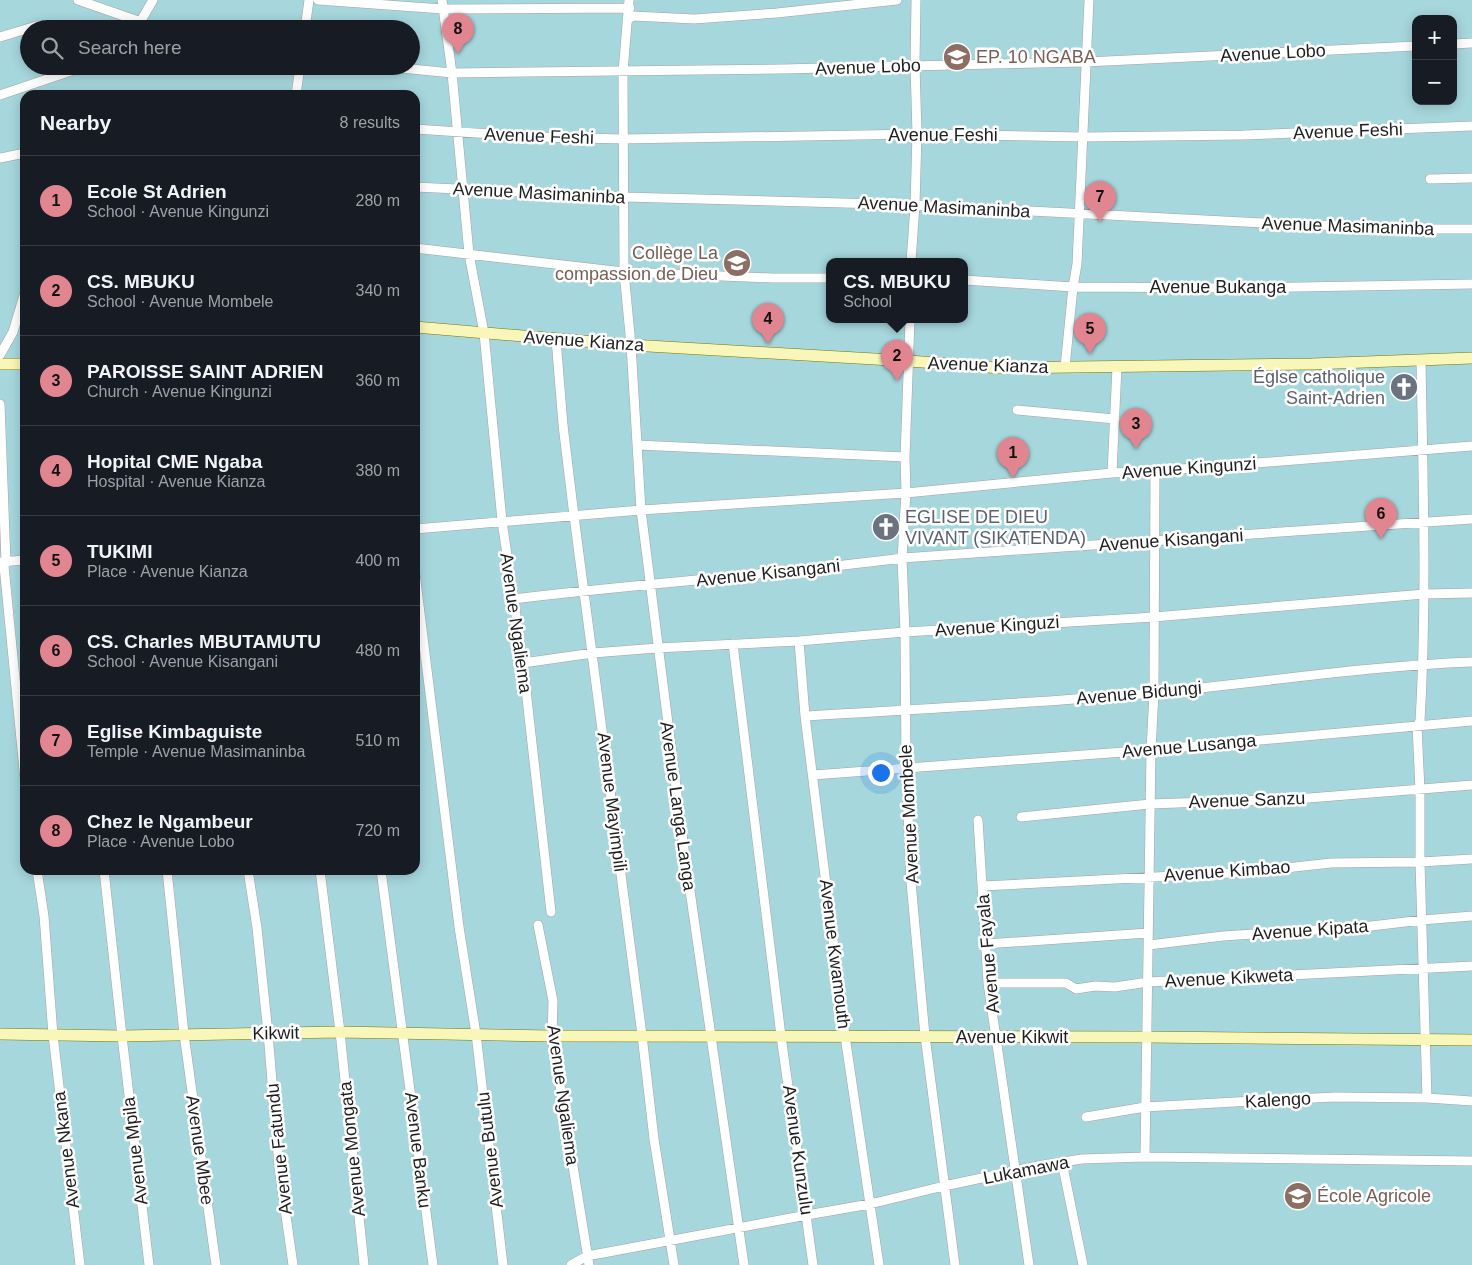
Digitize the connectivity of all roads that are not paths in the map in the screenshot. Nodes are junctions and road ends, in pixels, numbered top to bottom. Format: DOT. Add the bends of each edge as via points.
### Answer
graph roads {
  1 [pos="78,0"];
  2 [pos="153,0"];
  3 [pos="309,0"];
  4 [pos="318,0"];
  5 [pos="897,0"];
  6 [pos="916,0"];
  7 [pos="1090,0"];
  8 [pos="442,4"];
  9 [pos="630,4"];
  10 [pos="629,19"];
  11 [pos="126,20"];
  12 [pos="141,20"];
  13 [pos="306,20"];
  14 [pos="20,31"];
  15 [pos="0,37"];
  16 [pos="1472,43"];
  17 [pos="1457,44"];
  18 [pos="1412,46"];
  19 [pos="1086,62"];
  20 [pos="915,65"];
  21 [pos="420,70"];
  22 [pos="623,72"];
  23 [pos="452,73"];
  24 [pos="59,75"];
  25 [pos="299,75"];
  26 [pos="297,90"];
  27 [pos="0,95"];
  28 [pos="1472,126"];
  29 [pos="420,129"];
  30 [pos="458,132"];
  31 [pos="917,134"];
  32 [pos="1083,137"];
  33 [pos="623,139"];
  34 [pos="20,154"];
  35 [pos="0,158"];
  36 [pos="1472,178"];
  37 [pos="1430,179"];
  38 [pos="420,187"];
  39 [pos="464,190"];
  40 [pos="624,197"];
  41 [pos="916,205"];
  42 [pos="1080,214"];
  43 [pos="1472,229"];
  44 [pos="420,249"];
  45 [pos="469,254"];
  46 [pos="911,258"];
  47 [pos="624,272"];
  48 [pos="826,278"];
  49 [pos="968,280"];
  50 [pos="1472,284"];
  51 [pos="1073,287"];
  52 [pos="20,308"];
  53 [pos="910,323"];
  54 [pos="420,327"];
  55 [pos="484,333"];
  56 [pos="556,339"];
  57 [pos="631,345"];
  58 [pos="0,355"];
  59 [pos="1472,358"];
  60 [pos="1420,360"];
  61 [pos="909,361"];
  62 [pos="0,364"];
  63 [pos="20,364"];
  64 [pos="1065,367"];
  65 [pos="1117,367"];
  66 [pos="0,404"];
  67 [pos="1017,410"];
  68 [pos="1115,419"];
  69 [pos="637,445"];
  70 [pos="1472,446"];
  71 [pos="1423,450"];
  72 [pos="905,457"];
  73 [pos="1155,471"];
  74 [pos="1112,473"];
  75 [pos="906,494"];
  76 [pos="641,510"];
  77 [pos="574,516"];
  78 [pos="1472,519"];
  79 [pos="502,522"];
  80 [pos="1424,523"];
  81 [pos="420,529"];
  82 [pos="1155,541"];
  83 [pos="902,558"];
  84 [pos="20,560"];
  85 [pos="3,562"];
  86 [pos="650,584"];
  87 [pos="584,590"];
  88 [pos="1472,593"];
  89 [pos="1424,594"];
  90 [pos="513,600"];
  91 [pos="420,613"];
  92 [pos="1154,617"];
  93 [pos="905,632"];
  94 [pos="799,641"];
  95 [pos="732,644"];
  96 [pos="657,648"];
  97 [pos="593,653"];
  98 [pos="1472,662"];
  99 [pos="522,663"];
  100 [pos="1423,664"];
  101 [pos="1154,693"];
  102 [pos="904,710"];
  103 [pos="805,716"];
  104 [pos="1472,721"];
  105 [pos="1417,726"];
  106 [pos="20,729"];
  107 [pos="1151,750"];
  108 [pos="906,768"];
  109 [pos="813,775"];
  110 [pos="1472,785"];
  111 [pos="1420,790"];
  112 [pos="1150,804"];
  113 [pos="1021,817"];
  114 [pos="978,820"];
  115 [pos="1472,859"];
  116 [pos="1420,862"];
  117 [pos="38,875"];
  118 [pos="105,875"];
  119 [pos="168,875"];
  120 [pos="249,875"];
  121 [pos="321,875"];
  122 [pos="381,875"];
  123 [pos="1149,876"];
  124 [pos="983,886"];
  125 [pos="551,912"];
  126 [pos="1472,916"];
  127 [pos="1422,920"];
  128 [pos="538,925"];
  129 [pos="1148,933"];
  130 [pos="985,944"];
  131 [pos="1149,945"];
  132 [pos="1472,966"];
  133 [pos="1422,968"];
  134 [pos="1148,982"];
  135 [pos="988,984"];
  136 [pos="340,1032"];
  137 [pos="0,1034"];
  138 [pos="184,1034"];
  139 [pos="268,1034"];
  140 [pos="403,1034"];
  141 [pos="476,1034"];
  142 [pos="52,1035"];
  143 [pos="642,1035"];
  144 [pos="122,1036"];
  145 [pos="552,1036"];
  146 [pos="712,1036"];
  147 [pos="781,1036"];
  148 [pos="845,1036"];
  149 [pos="925,1036"];
  150 [pos="996,1036"];
  151 [pos="1146,1037"];
  152 [pos="1426,1039"];
  153 [pos="1472,1040"];
  154 [pos="1427,1098"];
  155 [pos="1472,1100"];
  156 [pos="1145,1107"];
  157 [pos="1086,1117"];
  158 [pos="1145,1157"];
  159 [pos="1472,1161"];
  160 [pos="1062,1162"];
  161 [pos="1015,1172"];
  162 [pos="944,1186"];
  163 [pos="870,1204"];
  164 [pos="807,1215"];
  165 [pos="739,1228"];
  166 [pos="670,1241"];
  167 [pos="588,1261"];
  168 [pos="80,1265"];
  169 [pos="149,1265"];
  170 [pos="216,1265"];
  171 [pos="293,1265"];
  172 [pos="364,1265"];
  173 [pos="432,1265"];
  174 [pos="503,1265"];
  175 [pos="571,1265"];
  176 [pos="674,1265"];
  177 [pos="744,1265"];
  178 [pos="813,1265"];
  179 [pos="880,1265"];
  180 [pos="955,1265"];
  181 [pos="1030,1265"];
  182 [pos="1083,1265"];
  1 -- 11 [label="street"];
  2 -- 12 [label="street"];
  3 -- 13 [label="street"];
  4 -- 8 [label="street"];
  5 -- 10 [label="street" via="740,15 694,18 633,16"];
  6 -- 20 [label="street"];
  7 -- 19 [label="street"];
  8 -- 9 [label="street"];
  8 -- 23 [label="street, Avenue Ngaliema"];
  9 -- 10 [label="street, Avenue Langa Langa"];
  10 -- 22 [label="street, Avenue Langa Langa"];
  14 -- 15 [label="street"];
  16 -- 17 [label="street"];
  18 -- 19 [label="street, Avenue Lobo"];
  19 -- 20 [label="street, Avenue Lobo"];
  19 -- 32 [label="street"];
  20 -- 22 [label="street, Avenue Lobo"];
  20 -- 31 [label="street"];
  21 -- 23 [label="street, Avenue Lobo"];
  22 -- 23 [label="street, Avenue Lobo"];
  22 -- 33 [label="street, Avenue Langa Langa"];
  23 -- 30 [label="street, Avenue Ngaliema"];
  24 -- 27 [label="street"];
  25 -- 26 [label="street"];
  28 -- 32 [label="street, Avenue Feshi" via="1254,135"];
  29 -- 30 [label="street, Avenue Feshi"];
  30 -- 33 [label="street, Avenue Feshi"];
  30 -- 39 [label="street, Avenue Ngaliema"];
  31 -- 32 [label="street, Avenue Feshi"];
  31 -- 33 [label="street, Avenue Feshi"];
  31 -- 41 [label="street"];
  32 -- 42 [label="street"];
  33 -- 40 [label="street, Avenue Langa Langa"];
  34 -- 35 [label="street"];
  36 -- 37 [label="street"];
  38 -- 39 [label="street, Avenue Masimaninba"];
  39 -- 40 [label="street, Avenue Masimaninba"];
  39 -- 45 [label="street, Avenue Ngaliema"];
  40 -- 41 [label="street, Avenue Masimaninba"];
  40 -- 47 [label="street, Avenue Langa Langa"];
  41 -- 42 [label="street, Avenue Masimaninba"];
  41 -- 46 [label="street"];
  42 -- 43 [label="street, Avenue Masimaninba"];
  42 -- 51 [label="street"];
  44 -- 45 [label="street"];
  45 -- 47 [label="street"];
  45 -- 55 [label="street, Avenue Ngaliema"];
  47 -- 48 [label="street"];
  47 -- 57 [label="street, Avenue Langa Langa"];
  49 -- 51 [label="street, Avenue Bukanga"];
  50 -- 51 [label="street, Avenue Bukanga"];
  51 -- 64 [label="street"];
  52 -- 58 [label="street" via="13,332"];
  53 -- 61 [label="street, Avenue Mombele"];
  54 -- 55 [label="main road, Avenue Kianza"];
  55 -- 56 [label="main road, Avenue Kianza"];
  55 -- 79 [label="street, Avenue Ngaliema"];
  56 -- 57 [label="main road, Avenue Kianza"];
  56 -- 77 [label="street, Avenue Mayimpili"];
  57 -- 61 [label="main road, Avenue Kianza"];
  57 -- 69 [label="street, Avenue Langa Langa"];
  59 -- 60 [label="main road, Avenue Kianza"];
  60 -- 65 [label="main road, Avenue Kianza"];
  60 -- 71 [label="street"];
  61 -- 64 [label="main road, Avenue Kianza" via="1002,368"];
  61 -- 72 [label="street, Avenue Mombele"];
  62 -- 63 [label="main road"];
  64 -- 65 [label="main road, Avenue Kianza"];
  65 -- 68 [label="street"];
  66 -- 85 [label="street"];
  67 -- 68 [label="street"];
  68 -- 74 [label="street"];
  69 -- 72 [label="street"];
  69 -- 76 [label="street, Avenue Langa Langa"];
  70 -- 71 [label="street, Avenue Kingunzi"];
  71 -- 73 [label="street, Avenue Kingunzi"];
  71 -- 80 [label="street"];
  72 -- 75 [label="street, Avenue Mombele"];
  73 -- 74 [label="street, Avenue Kingunzi"];
  73 -- 82 [label="street"];
  74 -- 75 [label="street, Avenue Kingunzi"];
  75 -- 76 [label="street, Avenue Kingunzi"];
  75 -- 83 [label="street, Avenue Mombele"];
  76 -- 77 [label="street, Avenue Kingunzi"];
  76 -- 86 [label="street, Avenue Langa Langa"];
  77 -- 79 [label="street, Avenue Kingunzi"];
  77 -- 87 [label="street, Avenue Mayimpili"];
  78 -- 80 [label="street, Avenue Kisangani"];
  79 -- 81 [label="street, Avenue Kingunzi"];
  79 -- 90 [label="street, Avenue Ngaliema"];
  80 -- 82 [label="street, Avenue Kisangani"];
  80 -- 89 [label="street"];
  82 -- 83 [label="street, Avenue Kisangani"];
  82 -- 92 [label="street"];
  83 -- 86 [label="street, Avenue Kisangani"];
  83 -- 93 [label="street, Avenue Mombele"];
  84 -- 85 [label="street"];
  85 -- 106 [label="street"];
  86 -- 87 [label="street, Avenue Kisangani"];
  86 -- 96 [label="street, Avenue Langa Langa"];
  87 -- 90 [label="street, Avenue Kisangani"];
  87 -- 97 [label="street, Avenue Mayimpili"];
  88 -- 89 [label="street, Avenue Kinguzi"];
  89 -- 92 [label="street, Avenue Kinguzi"];
  89 -- 100 [label="street"];
  90 -- 99 [label="street, Avenue Ngaliema"];
  91 -- 141 [label="street, Avenue Butulu" via="459,927"];
  92 -- 93 [label="street, Avenue Kinguzi"];
  92 -- 101 [label="street"];
  93 -- 94 [label="street, Avenue Kinguzi"];
  93 -- 102 [label="street, Avenue Mombele"];
  94 -- 95 [label="street, Avenue Kinguzi"];
  94 -- 103 [label="street, Avenue Kwamouth"];
  95 -- 96 [label="street, Avenue Kinguzi"];
  95 -- 147 [label="street"];
  96 -- 97 [label="street, Avenue Kinguzi"];
  96 -- 146 [label="street, Avenue Langa Langa"];
  97 -- 99 [label="street, Avenue Kinguzi"];
  97 -- 143 [label="street, Avenue Mayimpili"];
  98 -- 100 [label="street, Avenue Bidungi"];
  99 -- 125 [label="street, Avenue Ngaliema"];
  100 -- 101 [label="street, Avenue Bidungi"];
  100 -- 105 [label="street" via="1420,722"];
  101 -- 102 [label="street, Avenue Bidungi"];
  101 -- 107 [label="street"];
  102 -- 103 [label="street, Avenue Bidungi"];
  102 -- 108 [label="street, Avenue Mombele"];
  103 -- 109 [label="street, Avenue Kwamouth"];
  104 -- 105 [label="street, Avenue Lusanga"];
  105 -- 107 [label="street, Avenue Lusanga"];
  105 -- 111 [label="street"];
  107 -- 108 [label="street, Avenue Lusanga"];
  107 -- 112 [label="street"];
  108 -- 109 [label="street, Avenue Lusanga"];
  108 -- 149 [label="street, Avenue Mombele" via="911,882"];
  109 -- 148 [label="street, Avenue Kwamouth"];
  110 -- 111 [label="street, Avenue Sanzu"];
  111 -- 112 [label="street, Avenue Sanzu" via="1296,799"];
  111 -- 116 [label="street"];
  112 -- 113 [label="street, Avenue Sanzu"];
  112 -- 123 [label="street"];
  114 -- 124 [label="street, Avenue Fayala"];
  115 -- 116 [label="street, Avenue Kimbao"];
  116 -- 123 [label="street, Avenue Kimbao" via="1331,862 1250,872"];
  116 -- 127 [label="street"];
  117 -- 142 [label="street, Avenue Nkana" via="44,916"];
  118 -- 144 [label="street, Avenue Mpila"];
  119 -- 138 [label="street, Avenue Mbee"];
  120 -- 139 [label="street, Avenue Fatundu"];
  121 -- 136 [label="street, Avenue Mongata"];
  122 -- 140 [label="street, Avenue Banku"];
  123 -- 124 [label="street, Avenue Kimbao"];
  123 -- 129 [label="street"];
  124 -- 130 [label="street, Avenue Fayala"];
  126 -- 127 [label="street, Avenue Kipata"];
  127 -- 131 [label="street, Avenue Kipata"];
  127 -- 133 [label="street"];
  128 -- 145 [label="street, Avenue Ngaliema" via="553,1001"];
  129 -- 130 [label="street"];
  129 -- 131 [label="street"];
  130 -- 135 [label="street, Avenue Fayala"];
  131 -- 134 [label="street"];
  132 -- 133 [label="street, Avenue Kikweta"];
  133 -- 134 [label="street, Avenue Kikweta"];
  133 -- 152 [label="street"];
  134 -- 135 [label="street, Avenue Kikweta" via="1076,989 1066,983"];
  134 -- 151 [label="street"];
  135 -- 150 [label="street, Avenue Fayala"];
  136 -- 139 [label="main road, Kikwit"];
  136 -- 140 [label="main road, Kikwit"];
  136 -- 172 [label="street, Avenue Mongata"];
  137 -- 142 [label="main road, Kikwit"];
  138 -- 139 [label="main road, Kikwit"];
  138 -- 144 [label="main road, Kikwit"];
  138 -- 170 [label="street, Avenue Mbee"];
  139 -- 171 [label="street, Avenue Fatundu" via="279,1167"];
  140 -- 141 [label="main road, Kikwit"];
  140 -- 173 [label="street, Avenue Banku"];
  141 -- 145 [label="main road, Kikwit"];
  141 -- 174 [label="street, Avenue Butulu"];
  142 -- 144 [label="main road, Kikwit"];
  142 -- 168 [label="street, Avenue Nkana"];
  143 -- 145 [label="main road, Avenue Kikwit"];
  143 -- 146 [label="main road, Avenue Kikwit"];
  143 -- 166 [label="street, Avenue Mayimpili"];
  144 -- 169 [label="street, Avenue Mpila"];
  145 -- 167 [label="street, Avenue Ngaliema"];
  146 -- 147 [label="main road, Avenue Kikwit"];
  146 -- 165 [label="street, Avenue Langa Langa"];
  147 -- 148 [label="main road, Avenue Kikwit"];
  147 -- 164 [label="street, Avenue Kunzulu"];
  148 -- 149 [label="main road, Avenue Kikwit"];
  148 -- 163 [label="street, Avenue Kwamouth"];
  149 -- 150 [label="main road, Avenue Kikwit"];
  149 -- 162 [label="street, Avenue Mombele"];
  150 -- 151 [label="main road, Avenue Kikwit"];
  150 -- 161 [label="street, Avenue Fayala"];
  151 -- 152 [label="main road, Avenue Kikwit"];
  151 -- 156 [label="street"];
  152 -- 153 [label="main road, Avenue Kikwit"];
  152 -- 154 [label="street"];
  154 -- 155 [label="street, Kalengo"];
  154 -- 156 [label="street, Kalengo" via="1336,1097"];
  156 -- 157 [label="street, Kalengo"];
  156 -- 158 [label="street"];
  158 -- 159 [label="street, Lukamawa"];
  158 -- 160 [label="street, Lukamawa"];
  160 -- 161 [label="street, Lukamawa"];
  160 -- 182 [label="street"];
  161 -- 162 [label="street, Lukamawa"];
  161 -- 181 [label="street, Avenue Fayala"];
  162 -- 163 [label="street, Lukamawa"];
  162 -- 180 [label="street, Avenue Mombele"];
  163 -- 164 [label="street, Lukamawa"];
  163 -- 179 [label="street, Avenue Kwamouth"];
  164 -- 165 [label="street, Lukamawa"];
  164 -- 178 [label="street, Avenue Kunzulu"];
  165 -- 166 [label="street, Lukamawa"];
  165 -- 177 [label="street, Avenue Langa Langa"];
  166 -- 167 [label="street, Lukamawa"];
  166 -- 176 [label="street, Avenue Mayimpili"];
  167 -- 175 [label="street, Lukamawa"];
}
